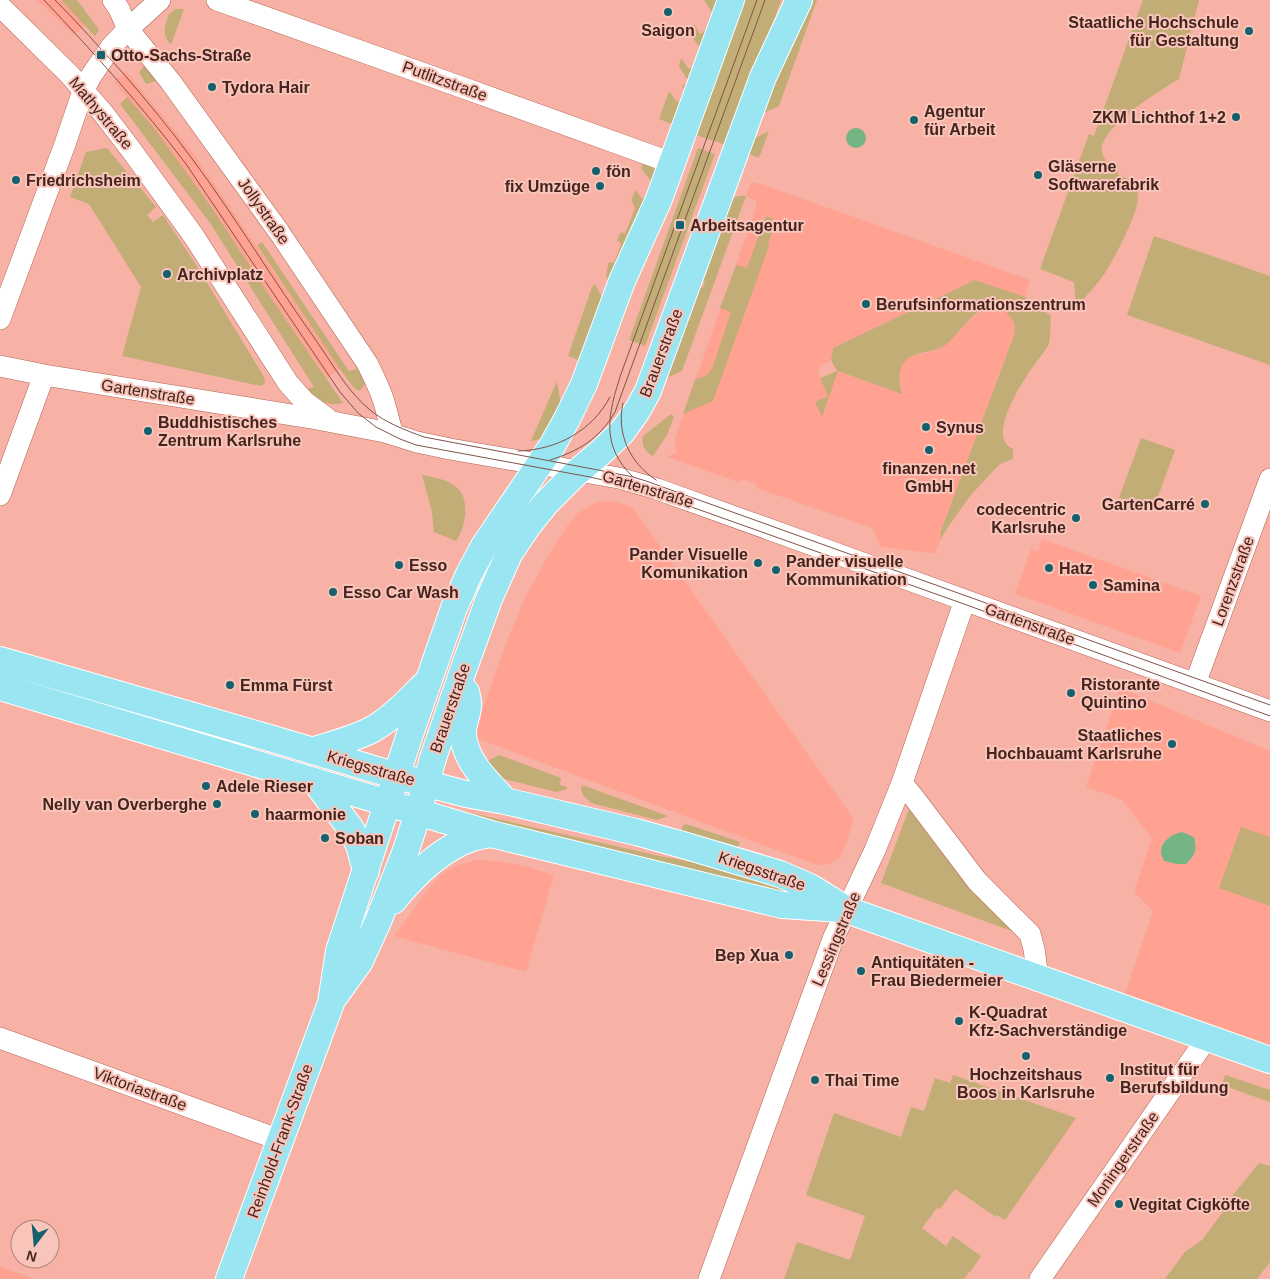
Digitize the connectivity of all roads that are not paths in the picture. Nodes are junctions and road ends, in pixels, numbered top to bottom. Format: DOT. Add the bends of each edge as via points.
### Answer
graph roads {
  1 [pos="113,0"];
  2 [pos="160,0"];
  3 [pos="217,0"];
  4 [pos="731,0"];
  5 [pos="799,0"];
  6 [pos="0,6"];
  7 [pos="128,28"];
  8 [pos="83,92"];
  9 [pos="672,163"];
  10 [pos="0,319"];
  11 [pos="0,366"];
  12 [pos="44,375"];
  13 [pos="332,422"];
  14 [pos="394,434"];
  15 [pos="540,464"];
  16 [pos="579,471"];
  17 [pos="1270,479"];
  18 [pos="0,495"];
  19 [pos="965,600"];
  20 [pos="0,660"];
  21 [pos="464,668"];
  22 [pos="429,680"];
  23 [pos="1195,684"];
  24 [pos="0,687"];
  25 [pos="1270,711"];
  26 [pos="312,751"];
  27 [pos="397,776"];
  28 [pos="315,781"];
  29 [pos="902,783"];
  30 [pos="426,784"];
  31 [pos="505,802"];
  32 [pos="387,803"];
  33 [pos="418,813"];
  34 [pos="491,834"];
  35 [pos="366,871"];
  36 [pos="847,910"];
  37 [pos="379,919"];
  38 [pos="1038,978"];
  39 [pos="330,1003"];
  40 [pos="0,1038"];
  41 [pos="1207,1038"];
  42 [pos="1270,1060"];
  43 [pos="280,1140"];
  44 [pos="229,1279"];
  45 [pos="709,1279"];
  46 [pos="1040,1279"];
  1 -- 7 [label="street, Jollystraße"];
  2 -- 7 [label="street"];
  3 -- 9 [label="street, Putlitzstraße"];
  4 -- 9 [label="main road, Brauerstraße"];
  5 -- 16 [label="main road, Brauerstraße" via="762,77 648,391 622,432"];
  6 -- 8 [label="street, Mathystraße"];
  7 -- 8 [label="street" via="101,61"];
  7 -- 14 [label="street, Jollystraße" via="279,232 361,355 384,400"];
  8 -- 10 [label="street"];
  8 -- 13 [label="street, Mathystraße" via="103,113 163,193 288,384"];
  9 -- 15 [label="main road, Brauerstraße" via="622,281 584,384"];
  11 -- 12 [label="street, Gartenstraße"];
  12 -- 13 [label="street, Gartenstraße"];
  12 -- 18 [label="street"];
  13 -- 14 [label="street, Gartenstraße"];
  14 -- 15 [label="street, Gartenstraße" via="425,444"];
  15 -- 16 [label="street, Gartenstraße"];
  15 -- 22 [label="main road, Brauerstraße" via="484,546 469,574"];
  16 -- 19 [label="street, Gartenstraße" via="651,488"];
  16 -- 21 [label="main road, Brauerstraße" via="537,513 509,554"];
  17 -- 23 [label="street, Lorenzstraße"];
  19 -- 23 [label="street, Gartenstraße"];
  19 -- 29 [label="street, Lessingstraße"];
  20 -- 26 [label="main road, Kriegsstraße"];
  21 -- 30 [label="main road, Brauerstraße"];
  21 -- 31 [label="main road" via="468,706 463,721 466,748 471,760"];
  22 -- 26 [label="main road" via="397,712 373,728"];
  22 -- 27 [label="main road, Brauerstraße"];
  23 -- 25 [label="street, Gartenstraße"];
  24 -- 28 [label="main road, Kriegsstraße"];
  26 -- 27 [label="main road, Kriegsstraße"];
  27 -- 30 [label="main road, Kriegsstraße"];
  27 -- 32 [label="main road, Reinhold-Frank-Straße"];
  28 -- 32 [label="main road, Kriegsstraße"];
  28 -- 35 [label="main road" via="351,829"];
  29 -- 36 [label="street, Lessingstraße"];
  29 -- 38 [label="street" via="977,881 1030,934"];
  30 -- 31 [label="main road, Kriegsstraße"];
  30 -- 33 [label="main road, Reinhold-Frank-Straße"];
  31 -- 36 [label="main road, Kriegsstraße" via="644,834 780,874 810,887"];
  32 -- 33 [label="main road, Kriegsstraße"];
  32 -- 35 [label="main road, Reinhold-Frank-Straße"];
  33 -- 34 [label="main road, Kriegsstraße"];
  33 -- 37 [label="main road, Reinhold-Frank-Straße"];
  34 -- 36 [label="main road, Kriegsstraße" via="782,905"];
  34 -- 37 [label="main road" via="452,846 437,857 406,884"];
  35 -- 39 [label="main road, Reinhold-Frank-Straße" via="339,951"];
  36 -- 38 [label="main road"];
  36 -- 45 [label="street, Lessingstraße"];
  37 -- 39 [label="main road, Reinhold-Frank-Straße" via="360,961"];
  38 -- 41 [label="main road"];
  39 -- 43 [label="main road, Reinhold-Frank-Straße"];
  40 -- 43 [label="street, Viktoriastraße"];
  41 -- 42 [label="main road"];
  41 -- 46 [label="street, Moningerstraße"];
  43 -- 44 [label="main road, Reinhold-Frank-Straße"];
}
